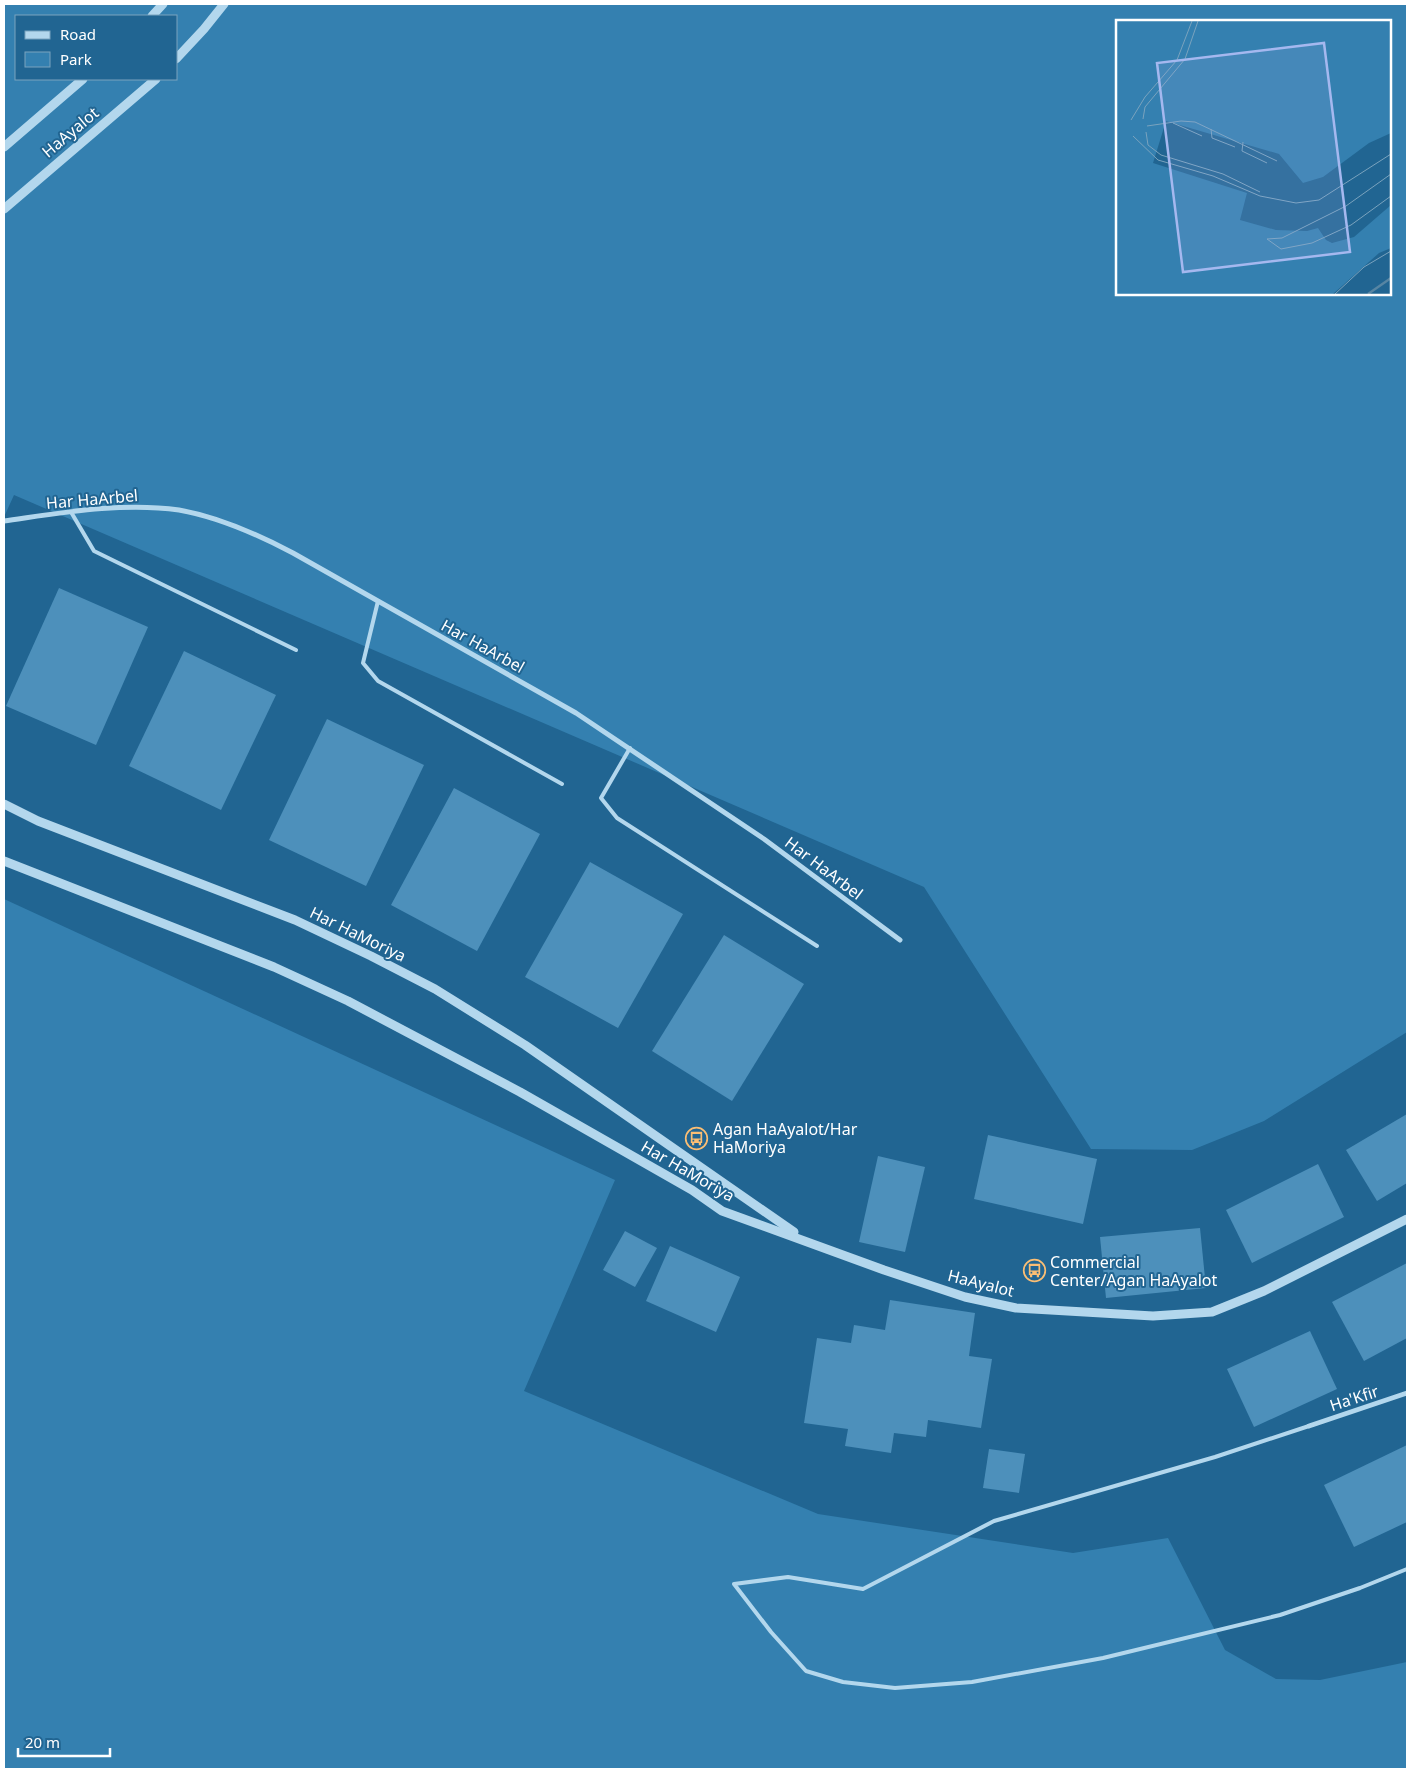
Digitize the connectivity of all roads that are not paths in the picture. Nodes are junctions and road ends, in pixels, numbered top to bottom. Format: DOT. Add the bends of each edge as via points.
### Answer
graph roads {
  1 [pos="163,4"];
  2 [pos="224,4"];
  3 [pos="153,15"];
  4 [pos="178,57"];
  5 [pos="82,80"];
  6 [pos="155,80"];
  7 [pos="4,147"];
  8 [pos="4,209"];
  9 [pos="71,512"];
  10 [pos="4,521"];
  11 [pos="378,601"];
  12 [pos="296,650"];
  13 [pos="630,748"];
  14 [pos="562,784"];
  15 [pos="4,804"];
  16 [pos="4,861"];
  17 [pos="900,940"];
  18 [pos="817,946"];
  19 [pos="1407,1219"];
  20 [pos="804,1240"];
  21 [pos="1407,1394"];
  22 [pos="1309,1426"];
  23 [pos="1407,1569"];
  1 -- 3 [label="street"];
  2 -- 4 [label="street"];
  5 -- 7 [label="street, HaAyalot"];
  6 -- 8 [label="street, HaAyalot"];
  9 -- 10 [label="street, Har HaArbel"];
  9 -- 11 [label="street, Har HaArbel" via="141,507 180,510 216,520 257,534"];
  9 -- 12 [label="lane" via="94,551"];
  11 -- 13 [label="street, Har HaArbel" via="576,713"];
  11 -- 14 [label="lane" via="363,663 378,680"];
  13 -- 17 [label="street, Har HaArbel" via="764,839"];
  13 -- 18 [label="lane" via="601,798 617,818"];
  15 -- 20 [label="street, Har HaMoriya" via="38,821 295,920 435,989 525,1045"];
  16 -- 20 [label="street, Har HaMoriya" via="274,968 348,1001 520,1092 692,1190 722,1211"];
  19 -- 20 [label="street, HaAyalot" via="1264,1291 1212,1312 1153,1316 1016,1308 965,1297"];
  21 -- 22 [label="street, Ha'Kfir"];
  22 -- 23 [label="lane" via="1215,1458 994,1521 863,1589 788,1577 734,1584 806,1671 843,1682 895,1688 972,1682 1103,1658 1280,1615"];
}
